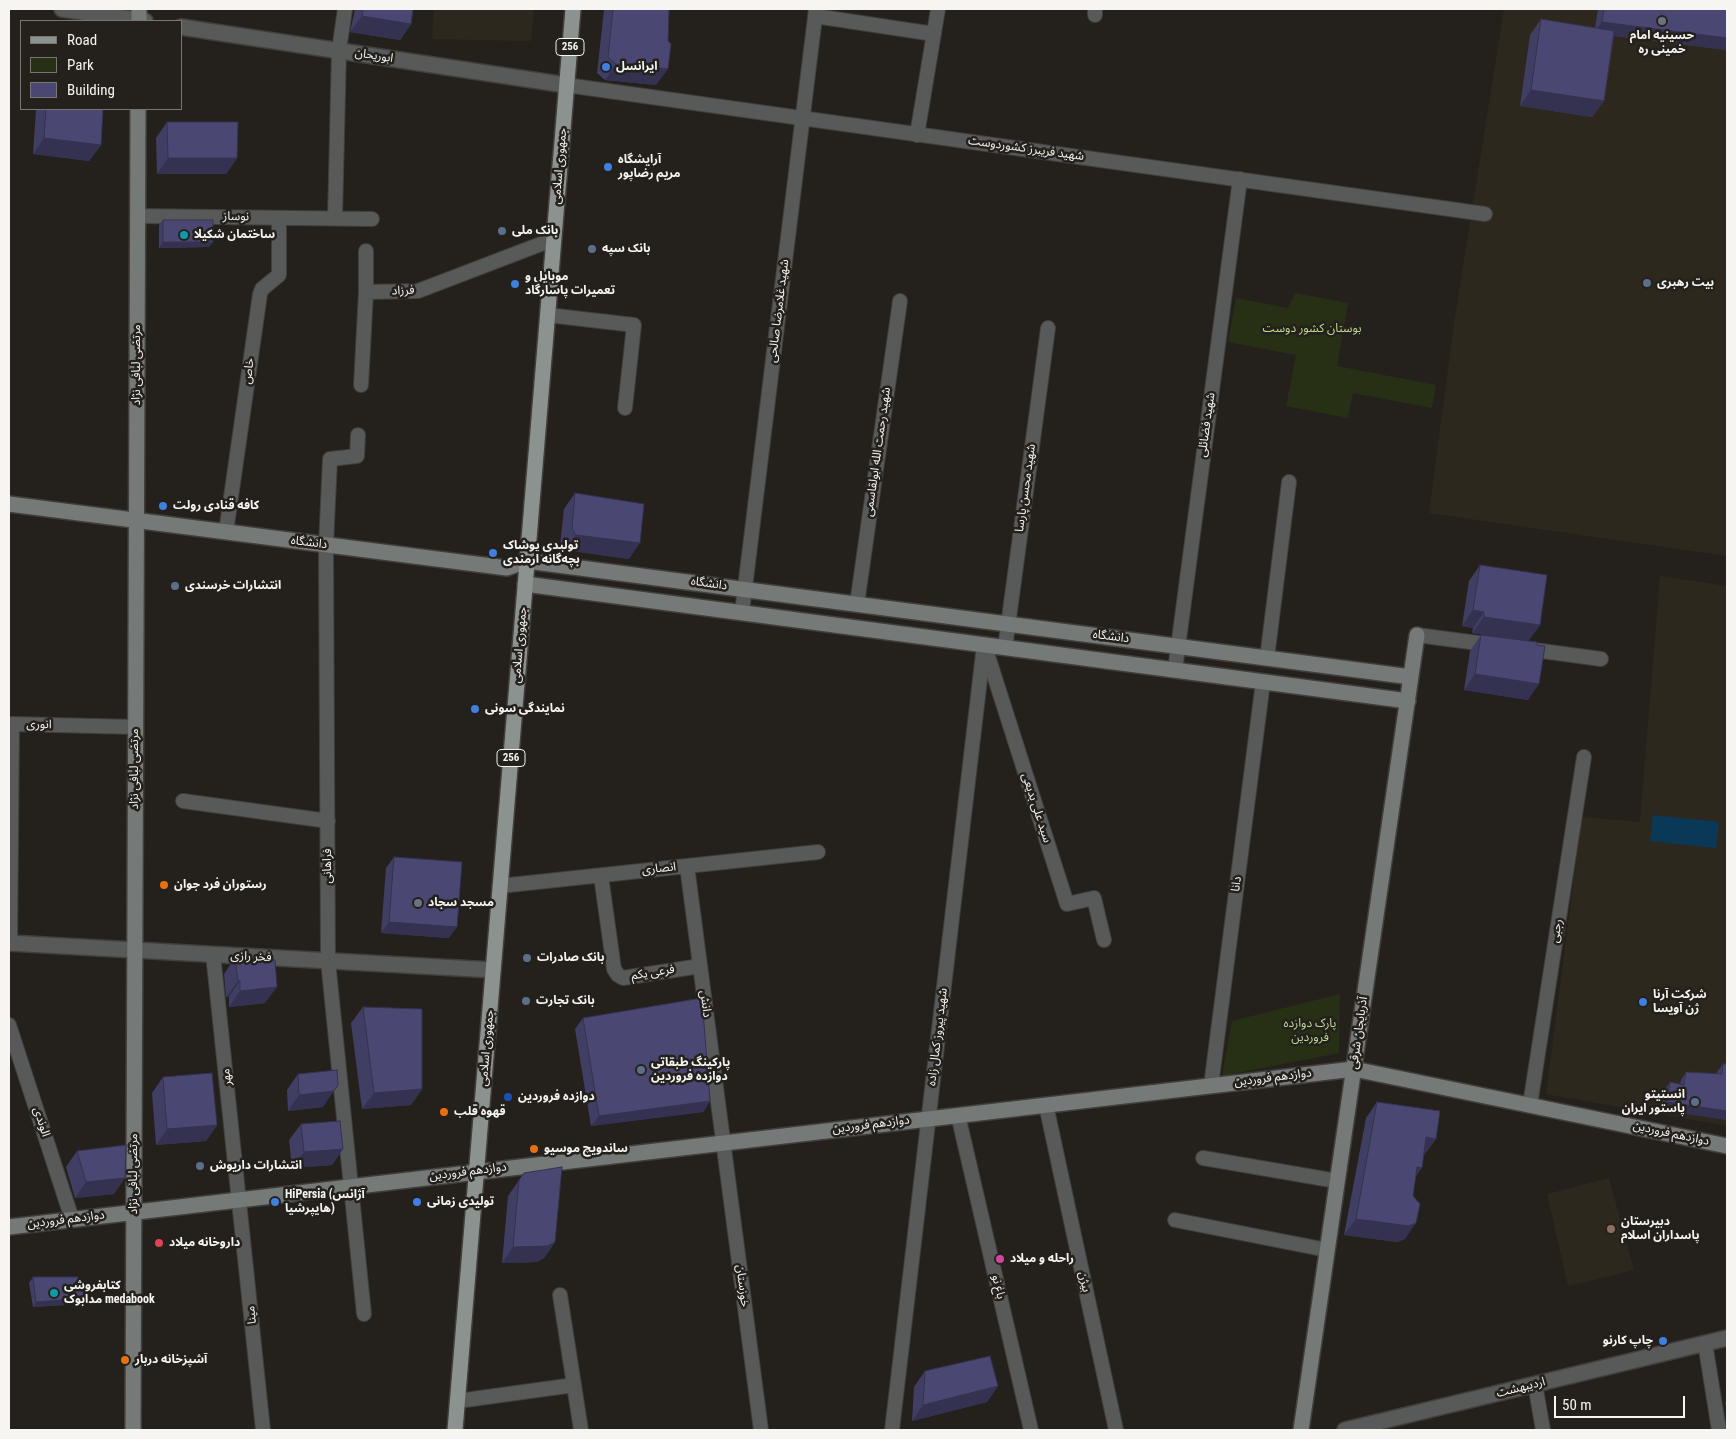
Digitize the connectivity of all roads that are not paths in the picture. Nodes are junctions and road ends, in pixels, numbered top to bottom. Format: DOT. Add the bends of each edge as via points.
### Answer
graph roads {
  1 [pos="62,9"];
  2 [pos="345,9"];
  3 [pos="573,9"];
  4 [pos="938,9"];
  5 [pos="816,13"];
  6 [pos="140,18"];
  7 [pos="182,27"];
  8 [pos="934,34"];
  9 [pos="339,50"];
  10 [pos="566,85"];
  11 [pos="138,110"];
  12 [pos="803,118"];
  13 [pos="917,136"];
  14 [pos="1240,180"];
  15 [pos="1485,214"];
  16 [pos="138,216"];
  17 [pos="280,218"];
  18 [pos="335,218"];
  19 [pos="372,219"];
  20 [pos="554,239"];
  21 [pos="366,251"];
  22 [pos="366,292"];
  23 [pos="900,301"];
  24 [pos="548,315"];
  25 [pos="1048,328"];
  26 [pos="361,385"];
  27 [pos="625,408"];
  28 [pos="358,435"];
  29 [pos="1289,482"];
  30 [pos="9,504"];
  31 [pos="136,520"];
  32 [pos="226,532"];
  33 [pos="326,545"];
  34 [pos="527,561"];
  35 [pos="525,584"];
  36 [pos="745,589"];
  37 [pos="857,604"];
  38 [pos="742,612"];
  39 [pos="988,621"];
  40 [pos="1008,624"];
  41 [pos="859,628"];
  42 [pos="1417,635"];
  43 [pos="984,645"];
  44 [pos="1177,646"];
  45 [pos="1005,648"];
  46 [pos="1266,658"];
  47 [pos="1600,659"];
  48 [pos="1174,670"];
  49 [pos="1411,677"];
  50 [pos="1263,682"];
  51 [pos="1408,701"];
  52 [pos="10,724"];
  53 [pos="136,727"];
  54 [pos="1584,757"];
  55 [pos="183,801"];
  56 [pos="328,821"];
  57 [pos="818,852"];
  58 [pos="687,866"];
  59 [pos="601,876"];
  60 [pos="500,886"];
  61 [pos="1104,940"];
  62 [pos="9,943"];
  63 [pos="135,950"];
  64 [pos="214,954"];
  65 [pos="328,961"];
  66 [pos="700,966"];
  67 [pos="493,970"];
  68 [pos="9,1025"];
  69 [pos="1354,1069"];
  70 [pos="1211,1086"];
  71 [pos="1046,1105"];
  72 [pos="1530,1105"];
  73 [pos="958,1115"];
  74 [pos="928,1119"];
  75 [pos="724,1142"];
  76 [pos="1727,1146"];
  77 [pos="1203,1158"];
  78 [pos="477,1170"];
  79 [pos="1338,1181"];
  80 [pos="349,1186"];
  81 [pos="241,1199"];
  82 [pos="134,1212"];
  83 [pos="72,1219"];
  84 [pos="1175,1220"];
  85 [pos="9,1226"];
  86 [pos="1328,1250"];
  87 [pos="560,1295"];
  88 [pos="364,1314"];
  89 [pos="1727,1338"];
  90 [pos="1705,1343"];
  91 [pos="1535,1384"];
  92 [pos="574,1385"];
  93 [pos="458,1401"];
  94 [pos="1372,1427"];
  95 [pos="133,1430"];
  96 [pos="263,1430"];
  97 [pos="455,1430"];
  98 [pos="581,1430"];
  99 [pos="761,1430"];
  100 [pos="892,1430"];
  101 [pos="1031,1430"];
  102 [pos="1116,1430"];
  103 [pos="1301,1430"];
  104 [pos="1345,1430"];
  105 [pos="1542,1430"];
  106 [pos="1719,1430"];
  1 -- 6 [label="street"];
  2 -- 9 [label="street"];
  3 -- 10 [label="main road, جمهوری اسلامی / 256"];
  4 -- 8 [label="street"];
  5 -- 8 [label="street"];
  5 -- 12 [label="street, شهید غلامرضا صالحی"];
  7 -- 9 [label="street, ابوریحان"];
  8 -- 13 [label="street"];
  9 -- 10 [label="street, ابوریحان"];
  9 -- 18 [label="street"];
  10 -- 12 [label="street, شهید فریبرز کشوردوست"];
  10 -- 20 [label="main road, جمهوری اسلامی / 256"];
  11 -- 16 [label="main road, مرتضی لبافی نژاد"];
  12 -- 13 [label="street, شهید فریبرز کشوردوست"];
  12 -- 36 [label="street, شهید غلامرضا صالحی"];
  13 -- 14 [label="street, شهید فریبرز کشوردوست"];
  14 -- 15 [label="street, شهید فریبرز کشوردوست"];
  14 -- 44 [label="street, شهید فضائلی"];
  16 -- 17 [label="street, نوساز"];
  16 -- 31 [label="main road, مرتضی لبافی نژاد"];
  17 -- 18 [label="street, نوساز"];
  17 -- 32 [label="street, خاص" via="279,275 260,294"];
  18 -- 19 [label="street, نوساز"];
  20 -- 22 [label="street, فرزاد" via="418,291"];
  20 -- 24 [label="main road, جمهوری اسلامی / 256"];
  21 -- 22 [label="street"];
  22 -- 26 [label="street"];
  23 -- 37 [label="street, شهید رحمت الله ابولقاسمی"];
  24 -- 27 [label="street" via="634,325"];
  24 -- 34 [label="main road, جمهوری اسلامی / 256"];
  25 -- 40 [label="street, شهید محسن پارسا"];
  28 -- 33 [label="street, فراهانی" via="357,456 330,459"];
  29 -- 46 [label="street"];
  30 -- 31 [label="main road, دانشگاه"];
  31 -- 32 [label="main road, دانشگاه"];
  31 -- 53 [label="main road, مرتضی لبافی نژاد"];
  32 -- 33 [label="main road, دانشگاه"];
  33 -- 34 [label="main road, دانشگاه" via="508,568"];
  33 -- 56 [label="street, فراهانی"];
  34 -- 35 [label="main road, جمهوری اسلامی / 256"];
  34 -- 36 [label="main road, دانشگاه"];
  35 -- 38 [label="main road, دانشگاه"];
  35 -- 60 [label="main road, جمهوری اسلامی / 256"];
  36 -- 37 [label="main road, دانشگاه"];
  36 -- 38 [label="street, شهید غلامرضا صالحی"];
  37 -- 39 [label="main road, دانشگاه"];
  37 -- 41 [label="main road"];
  38 -- 41 [label="main road, دانشگاه"];
  39 -- 40 [label="main road, دانشگاه"];
  39 -- 43 [label="main road"];
  40 -- 44 [label="main road, دانشگاه"];
  40 -- 45 [label="street, شهید محسن پارسا"];
  41 -- 43 [label="main road, دانشگاه"];
  42 -- 47 [label="street"];
  42 -- 49 [label="main road, آذربایجان شرقی"];
  43 -- 45 [label="main road, دانشگاه"];
  43 -- 61 [label="street, سید علی بدیعی" via="1067,904 1094,898"];
  43 -- 74 [label="street, شهید پیروز کمال زاده"];
  44 -- 46 [label="main road, دانشگاه"];
  44 -- 48 [label="street, شهید فضائلی"];
  45 -- 48 [label="main road, دانشگاه"];
  46 -- 49 [label="main road, دانشگاه"];
  46 -- 50 [label="main road"];
  48 -- 50 [label="main road, دانشگاه"];
  49 -- 51 [label="main road, آذربایجان شرقی"];
  50 -- 51 [label="main road, دانشگاه"];
  50 -- 70 [label="street, دانا"];
  51 -- 69 [label="main road, آذربایجان شرقی"];
  52 -- 53 [label="street, انوری"];
  52 -- 62 [label="street, انوری"];
  53 -- 63 [label="main road, مرتضی لبافی نژاد"];
  54 -- 72 [label="street, رجبی"];
  55 -- 56 [label="street"];
  56 -- 65 [label="street, فراهانی"];
  57 -- 58 [label="street, انصاری"];
  58 -- 59 [label="street, انصاری"];
  58 -- 66 [label="street, دانش"];
  59 -- 60 [label="street, انصاری"];
  59 -- 66 [label="street, فرعی یکم" via="614,969 618,976 623,978"];
  60 -- 67 [label="main road, جمهوری اسلامی / 256"];
  62 -- 63 [label="street, فخر رازی"];
  63 -- 64 [label="street, فخر رازی"];
  63 -- 82 [label="main road, مرتضی لبافی نژاد"];
  64 -- 65 [label="street, فخر رازی"];
  64 -- 81 [label="street, مهر"];
  65 -- 67 [label="street, فخر رازی"];
  65 -- 80 [label="street, فراهانی"];
  66 -- 75 [label="street, دانش"];
  67 -- 78 [label="main road, جمهوری اسلامی / 256"];
  68 -- 83 [label="street, الوندی"];
  69 -- 70 [label="main road, دوازدهم فروردین"];
  69 -- 72 [label="main road, دوازدهم فروردین"];
  69 -- 79 [label="main road, آذربایجان شرقی"];
  70 -- 71 [label="main road, دوازدهم فروردین"];
  71 -- 73 [label="main road, دوازدهم فروردین"];
  71 -- 102 [label="street, بیژن"];
  72 -- 76 [label="main road, دوازدهم فروردین"];
  73 -- 74 [label="main road, دوازدهم فروردین"];
  73 -- 101 [label="street, باغ نو"];
  74 -- 75 [label="main road, دوازدهم فروردین"];
  74 -- 100 [label="street, شهید پیروز کمال زاده"];
  75 -- 78 [label="main road, دوازدهم فروردین"];
  75 -- 99 [label="street, خوزستان"];
  77 -- 79 [label="street"];
  78 -- 80 [label="main road, دوازدهم فروردین"];
  78 -- 93 [label="main road, جمهوری اسلامی / 256"];
  79 -- 86 [label="main road, آذربایجان شرقی"];
  80 -- 81 [label="main road, دوازدهم فروردین"];
  80 -- 88 [label="street, فراهانی"];
  81 -- 82 [label="main road, دوازدهم فروردین"];
  81 -- 96 [label="street, مینا"];
  82 -- 83 [label="main road, دوازدهم فروردین"];
  82 -- 95 [label="main road, مرتضی لبافی نژاد"];
  83 -- 85 [label="main road, دوازدهم فروردین"];
  84 -- 86 [label="street"];
  86 -- 103 [label="main road, آذربایجان شرقی"];
  87 -- 92 [label="street"];
  89 -- 90 [label="street, اردیبهشت"];
  90 -- 91 [label="street, اردیبهشت"];
  90 -- 106 [label="street"];
  91 -- 94 [label="street, اردیبهشت"];
  91 -- 105 [label="street"];
  92 -- 93 [label="street"];
  92 -- 98 [label="street"];
  93 -- 97 [label="main road, جمهوری اسلامی / 256"];
  94 -- 104 [label="street, اردیبهشت"];
}
